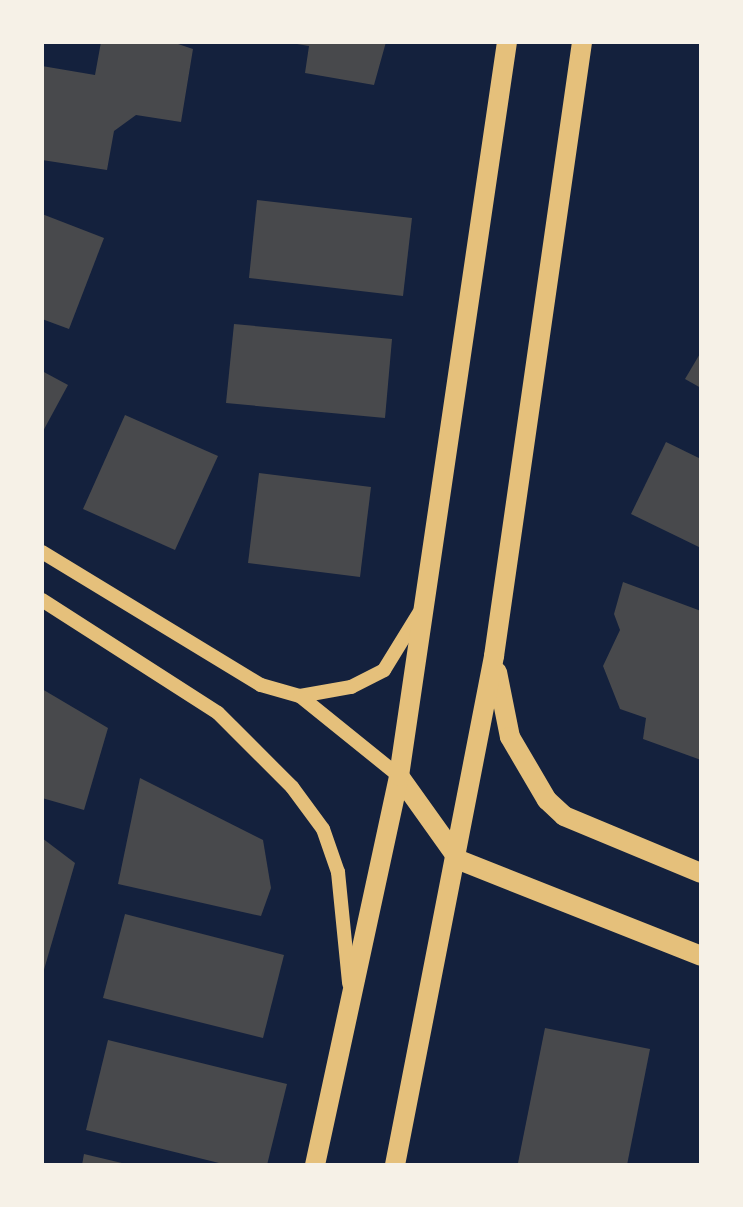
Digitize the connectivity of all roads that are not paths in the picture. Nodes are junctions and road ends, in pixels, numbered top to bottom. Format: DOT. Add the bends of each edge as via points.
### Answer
graph roads {
  1 [pos="507,42"];
  2 [pos="582,42"];
  3 [pos="42,552"];
  4 [pos="430,595"];
  5 [pos="42,600"];
  6 [pos="494,656"];
  7 [pos="300,696"];
  8 [pos="399,776"];
  9 [pos="459,860"];
  10 [pos="701,873"];
  11 [pos="701,956"];
  12 [pos="351,1000"];
  13 [pos="315,1165"];
  14 [pos="395,1165"];
  1 -- 4 [label="main road"];
  2 -- 6 [label="main road"];
  3 -- 7 [label="street" via="233,670"];
  4 -- 7 [label="street" via="384,670 351,687"];
  4 -- 8 [label="main road"];
  5 -- 12 [label="street" via="218,713 292,787 323,829 338,872"];
  6 -- 9 [label="main road"];
  6 -- 10 [label="main road" via="510,737 547,800 564,816"];
  7 -- 8 [label="street"];
  8 -- 9 [label="main road"];
  8 -- 12 [label="main road"];
  9 -- 11 [label="main road"];
  9 -- 14 [label="main road"];
  12 -- 13 [label="main road"];
}
